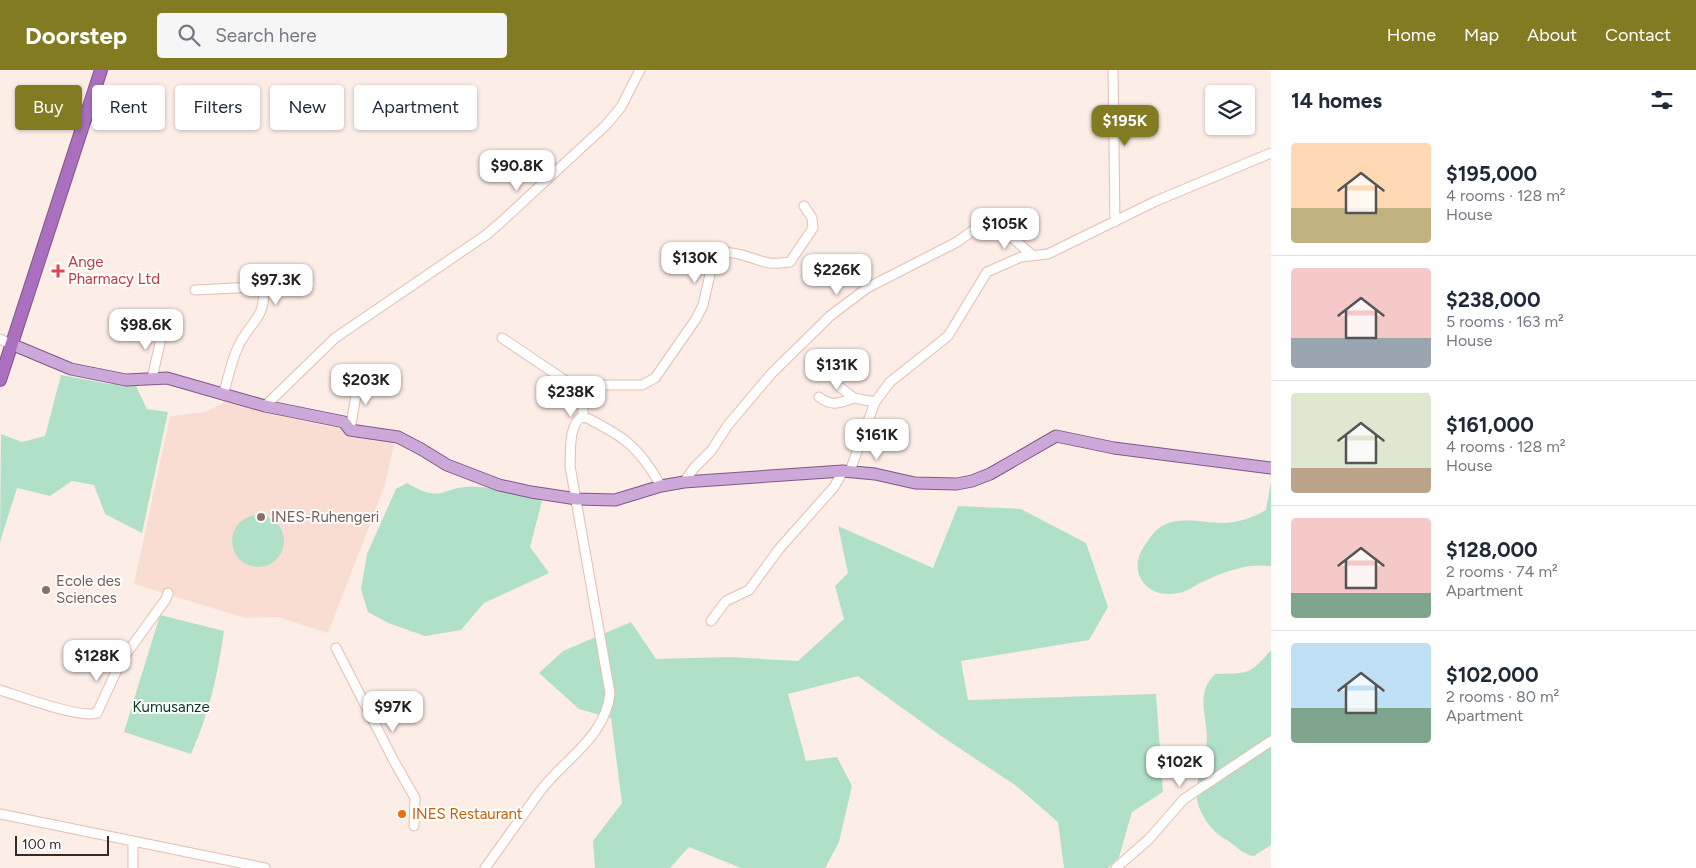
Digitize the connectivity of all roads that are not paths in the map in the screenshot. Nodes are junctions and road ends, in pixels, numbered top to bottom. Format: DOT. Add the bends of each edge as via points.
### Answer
graph roads {
  1 [pos="101,70"];
  2 [pos="640,70"];
  3 [pos="1113,70"];
  4 [pos="1271,153"];
  5 [pos="804,206"];
  6 [pos="1115,222"];
  7 [pos="1032,255"];
  8 [pos="195,290"];
  9 [pos="163,330"];
  10 [pos="502,338"];
  11 [pos="6,342"];
  12 [pos="152,378"];
  13 [pos="359,378"];
  14 [pos="0,380"];
  15 [pos="583,385"];
  16 [pos="841,388"];
  17 [pos="223,395"];
  18 [pos="819,397"];
  19 [pos="854,398"];
  20 [pos="875,402"];
  21 [pos="266,406"];
  22 [pos="583,416"];
  23 [pos="350,430"];
  24 [pos="1271,468"];
  25 [pos="846,471"];
  26 [pos="684,482"];
  27 [pos="661,486"];
  28 [pos="577,499"];
  29 [pos="168,593"];
  30 [pos="711,621"];
  31 [pos="336,648"];
  32 [pos="0,690"];
  33 [pos="1271,741"];
  34 [pos="0,814"];
  35 [pos="414,826"];
  36 [pos="133,841"];
  37 [pos="133,868"];
  38 [pos="265,868"];
  39 [pos="485,868"];
  40 [pos="1116,868"];
  1 -- 11 [label="highway"];
  2 -- 21 [label="street" via="621,107 606,125 500,224 335,338"];
  3 -- 6 [label="street"];
  4 -- 6 [label="street" via="1156,201"];
  5 -- 15 [label="street" via="812,218 813,228 790,262 766,263 734,254 714,257 703,305 655,378 642,385"];
  6 -- 7 [label="street" via="1048,254"];
  7 -- 20 [label="street" via="987,272 948,336 890,382"];
  7 -- 26 [label="street" via="990,218 958,242 867,288 812,332 771,374"];
  8 -- 17 [label="street" via="256,287 263,292 262,312 238,345"];
  9 -- 12 [label="street"];
  10 -- 15 [label="street" via="569,383"];
  11 -- 12 [label="main road" via="70,369 126,380"];
  11 -- 14 [label="highway"];
  12 -- 17 [label="main road" via="182,381"];
  13 -- 23 [label="street"];
  15 -- 22 [label="street"];
  16 -- 19 [label="street"];
  17 -- 21 [label="main road"];
  18 -- 19 [label="street" via="834,405"];
  19 -- 20 [label="street"];
  20 -- 25 [label="street"];
  21 -- 23 [label="main road" via="344,422"];
  22 -- 27 [label="street" via="619,434 646,460"];
  22 -- 28 [label="street" via="577,419 573,431 570,466"];
  23 -- 28 [label="main road" via="398,437 447,465 499,484"];
  24 -- 25 [label="main road" via="1114,448 1056,436 972,482 915,483"];
  25 -- 26 [label="main road"];
  25 -- 30 [label="street" via="779,549 749,590 726,601"];
  26 -- 27 [label="main road"];
  27 -- 28 [label="main road" via="616,500"];
  28 -- 39 [label="street" via="609,701 587,743 541,790"];
  29 -- 32 [label="street" via="121,661 97,713 91,715 67,710"];
  31 -- 35 [label="street" via="415,798"];
  33 -- 40 [label="street" via="1184,799 1149,839"];
  34 -- 36 [label="street"];
  36 -- 37 [label="street"];
  36 -- 38 [label="street"];
}
